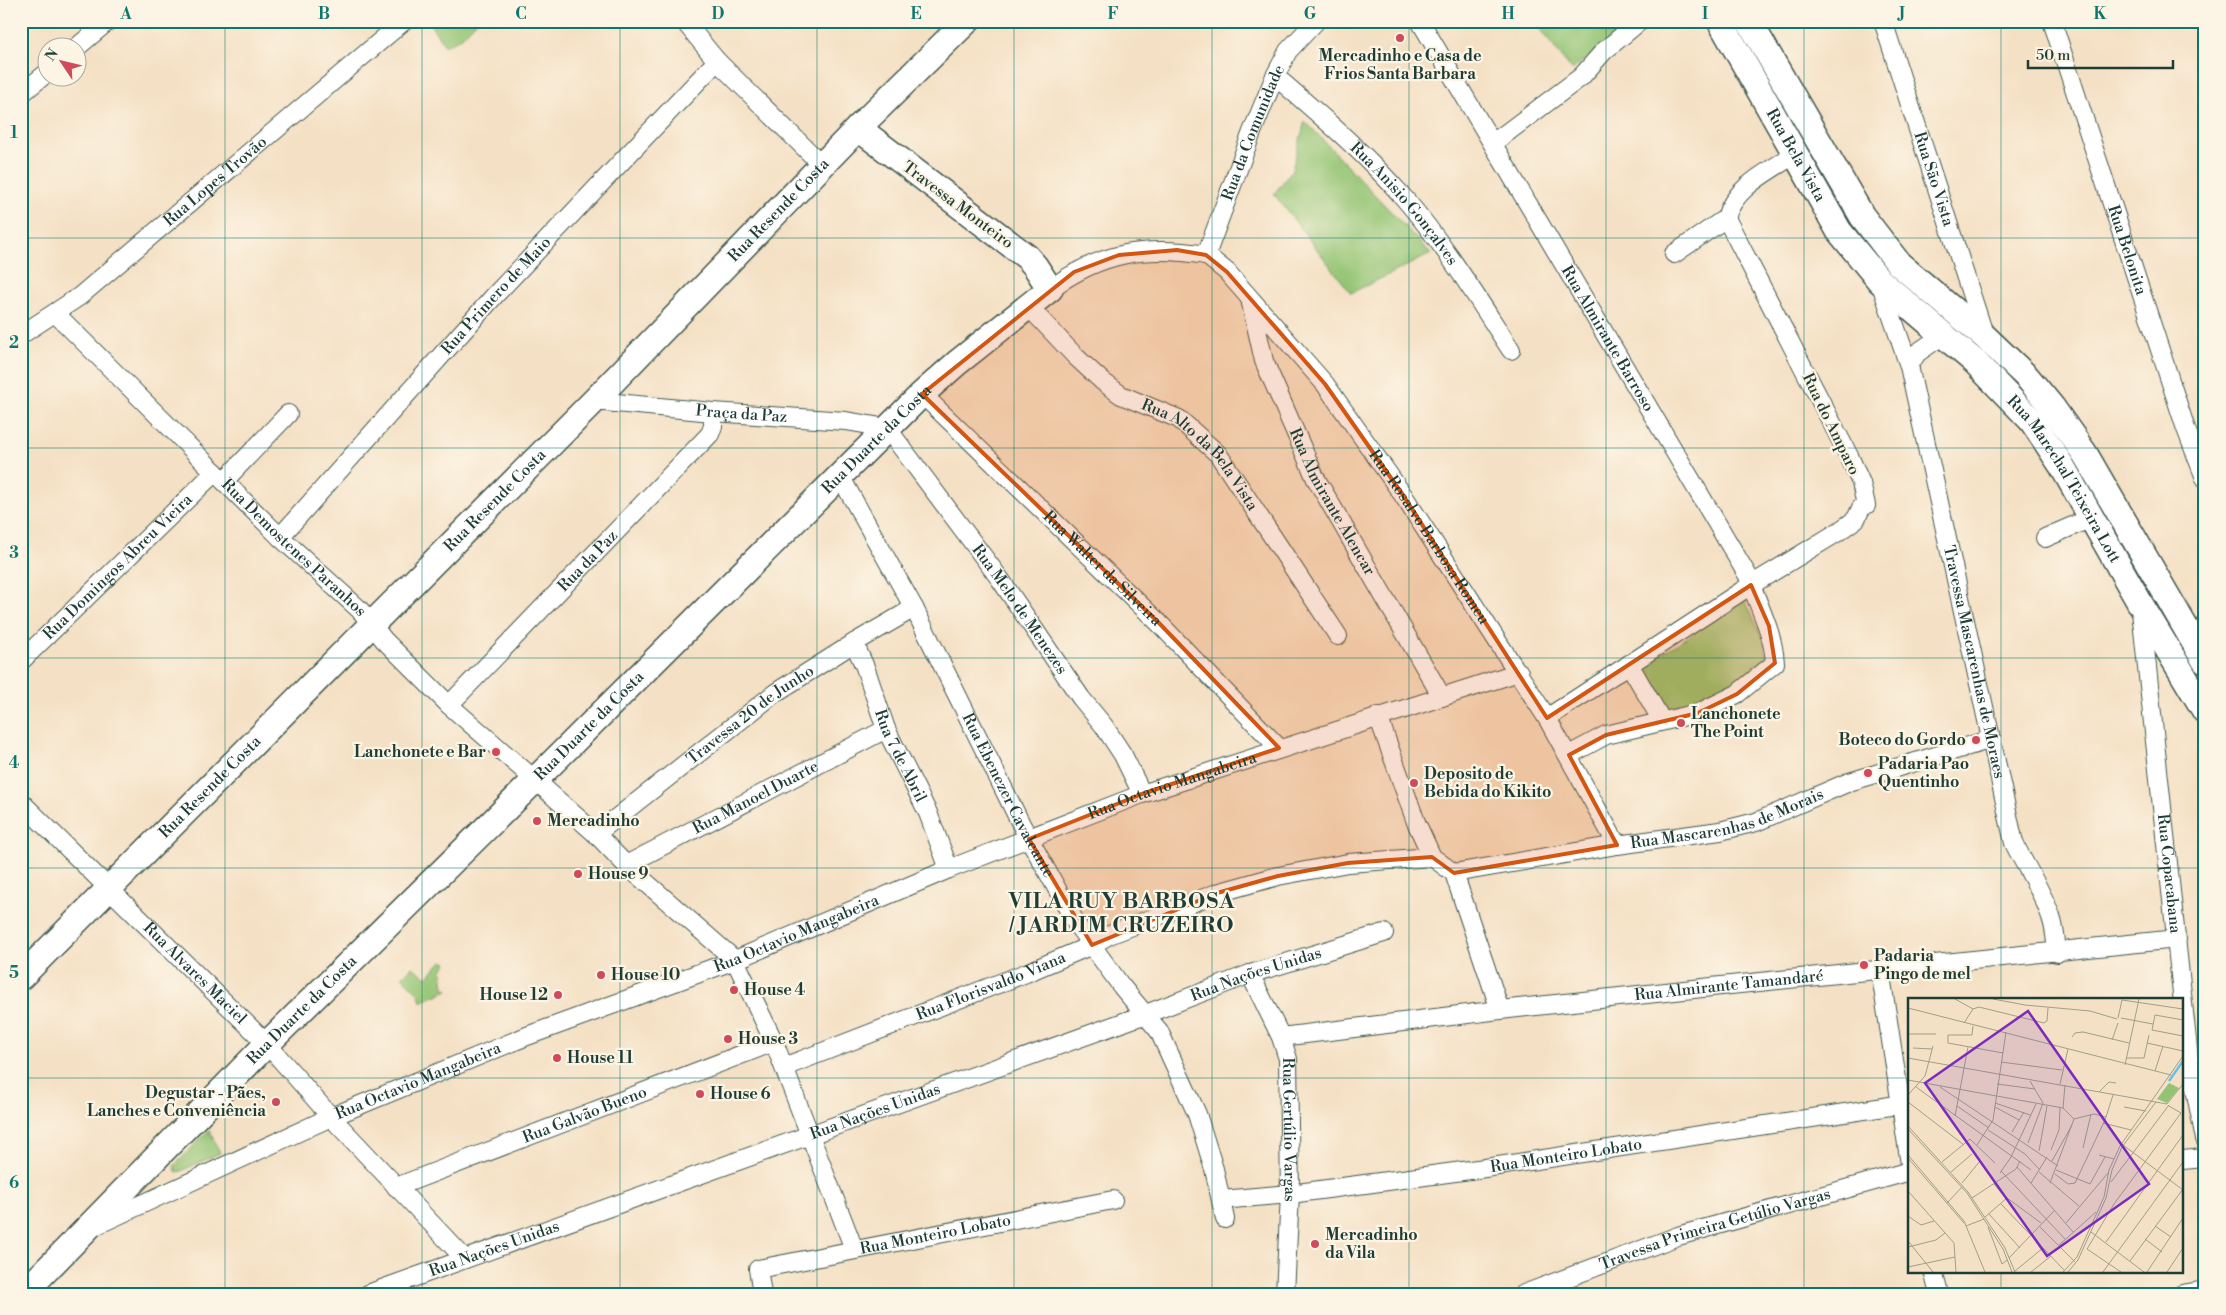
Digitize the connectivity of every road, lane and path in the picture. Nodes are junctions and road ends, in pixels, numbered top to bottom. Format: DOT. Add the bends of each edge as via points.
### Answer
graph roads {
  1 [pos="108,21"];
  2 [pos="404,21"];
  3 [pos="684,21"];
  4 [pos="967,21"];
  5 [pos="1316,21"];
  6 [pos="1640,21"];
  7 [pos="1720,21"];
  8 [pos="1749,21"];
  9 [pos="1883,21"];
  10 [pos="2052,21"];
  11 [pos="1423,22"];
  12 [pos="88,38"];
  13 [pos="717,61"];
  14 [pos="1275,76"];
  15 [pos="38,80"];
  16 [pos="21,94"];
  17 [pos="858,128"];
  18 [pos="1493,142"];
  19 [pos="1795,154"];
  20 [pos="822,165"];
  21 [pos="1726,218"];
  22 [pos="1674,254"];
  23 [pos="1206,255"];
  24 [pos="1899,264"];
  25 [pos="1880,281"];
  26 [pos="1050,289"];
  27 [pos="1249,296"];
  28 [pos="1028,306"];
  29 [pos="55,313"];
  30 [pos="21,335"];
  31 [pos="1943,335"];
  32 [pos="1985,338"];
  33 [pos="1511,350"];
  34 [pos="1909,366"];
  35 [pos="922,394"];
  36 [pos="594,401"];
  37 [pos="713,412"];
  38 [pos="288,414"];
  39 [pos="887,428"];
  40 [pos="840,476"];
  41 [pos="220,477"];
  42 [pos="2205,478"];
  43 [pos="2113,504"];
  44 [pos="2092,518"];
  45 [pos="280,537"];
  46 [pos="2045,538"];
  47 [pos="1751,585"];
  48 [pos="2141,605"];
  49 [pos="914,608"];
  50 [pos="370,624"];
  51 [pos="1338,636"];
  52 [pos="854,642"];
  53 [pos="21,661"];
  54 [pos="2205,661"];
  55 [pos="1629,664"];
  56 [pos="1519,672"];
  57 [pos="1442,697"];
  58 [pos="449,705"];
  59 [pos="2205,712"];
  60 [pos="1378,716"];
  61 [pos="1547,718"];
  62 [pos="1662,721"];
  63 [pos="886,729"];
  64 [pos="1992,739"];
  65 [pos="1279,748"];
  66 [pos="1569,755"];
  67 [pos="536,780"];
  68 [pos="1142,794"];
  69 [pos="21,802"];
  70 [pos="596,834"];
  71 [pos="1029,839"];
  72 [pos="1617,845"];
  73 [pos="1432,857"];
  74 [pos="626,865"];
  75 [pos="949,869"];
  76 [pos="1454,874"];
  77 [pos="110,888"];
  78 [pos="1384,933"];
  79 [pos="2177,940"];
  80 [pos="1092,945"];
  81 [pos="2057,953"];
  82 [pos="735,960"];
  83 [pos="1880,969"];
  84 [pos="1250,974"];
  85 [pos="21,977"];
  86 [pos="2181,998"];
  87 [pos="1500,1010"];
  88 [pos="1146,1014"];
  89 [pos="2184,1033"];
  90 [pos="1282,1037"];
  91 [pos="774,1042"];
  92 [pos="267,1044"];
  93 [pos="2186,1060"];
  94 [pos="784,1067"];
  95 [pos="1905,1104"];
  96 [pos="331,1117"];
  97 [pos="808,1134"];
  98 [pos="2205,1139"];
  99 [pos="1908,1140"];
  100 [pos="2205,1158"];
  101 [pos="2184,1160"];
  102 [pos="1908,1172"];
  103 [pos="396,1187"];
  104 [pos="1290,1194"];
  105 [pos="1113,1200"];
  106 [pos="1221,1200"];
  107 [pos="1225,1220"];
  108 [pos="85,1230"];
  109 [pos="854,1249"];
  110 [pos="465,1259"];
  111 [pos="1933,1272"];
  112 [pos="2205,1290"];
  113 [pos="24,1294"];
  114 [pos="368,1294"];
  115 [pos="762,1294"];
  116 [pos="1285,1294"];
  117 [pos="1524,1294"];
  118 [pos="1939,1294"];
  119 [pos="2182,1294"];
  1 -- 12 [label="street"];
  2 -- 29 [label="street, Rua Lopes Trovão" via="80,296"];
  3 -- 13 [label="street"];
  4 -- 17 [label="main road, Rua Resende Costa"];
  5 -- 14 [label="street, Rua da Comunidade" via="1288,51"];
  6 -- 18 [label="street" via="1604,51 1581,77"];
  7 -- 19 [label="main road, Rua Bela Vista"];
  8 -- 24 [label="main road, Rua Bela Vista" via="1862,216"];
  9 -- 32 [label="street, Rua São Vista"];
  10 -- 42 [label="street, Rua Belonita"];
  11 -- 18 [label="street, Rua Almirante Barroso"];
  13 -- 20 [label="street"];
  13 -- 45 [label="street, Rua Primero de Maio" via="496,294"];
  14 -- 23 [label="street, Rua da Comunidade"];
  14 -- 33 [label="street, Rua Anisio Gonçalves" via="1364,155 1405,199 1450,257"];
  15 -- 16 [label="street"];
  17 -- 20 [label="main road, Rua Resende Costa"];
  17 -- 26 [label="main road, Travessa Monteiro" via="1027,257"];
  18 -- 47 [label="street, Rua Almirante Barroso"];
  19 -- 21 [label="street" via="1738,194"];
  19 -- 25 [label="main road, Rua Bela Vista" via="1839,231"];
  20 -- 36 [label="main road, Rua Resende Costa"];
  21 -- 22 [label="street"];
  21 -- 47 [label="street, Rua do Amparo" via="1850,458 1866,505 1856,519 1838,532"];
  23 -- 26 [label="street, Rua Duarte da Costa" via="1177,250 1119,255 1074,272"];
  23 -- 27 [label="street, Rua Rosalvo Barbosa Romeu"];
  24 -- 32 [label="main road, Rua Marechal Teixeira Lott"];
  25 -- 31 [label="main road, Rua Marechal Teixeira Lott"];
  25 -- 34 [label="street, Travessa Mascarenhas de Moraes"];
  26 -- 28 [label="main road, Rua Duarte da Costa"];
  27 -- 56 [label="street, Rua Rosalvo Barbosa Romeu" via="1325,384 1404,494"];
  27 -- 57 [label="street, Rua Almirante Alencar" via="1264,361 1315,477"];
  28 -- 35 [label="main road, Rua Duarte da Costa"];
  28 -- 51 [label="street, Rua Alto da Bela Vista" via="1102,381 1121,395 1179,419 1218,454"];
  29 -- 30 [label="street, Rua Lopes Trovão"];
  29 -- 41 [label="street, Rua Demostenes Paranhos"];
  31 -- 34 [label="street" via="1917,353"];
  31 -- 44 [label="main road, Rua Marechal Teixeira Lott" via="1988,375 2032,421"];
  32 -- 43 [label="main road, Rua Marechal Teixeira Lott" via="2027,377 2052,407 2085,454"];
  34 -- 64 [label="street, Travessa Mascarenhas de Moraes"];
  35 -- 39 [label="main road, Rua Duarte da Costa"];
  35 -- 65 [label="street, Rua Walter da Silveira" via="1159,622"];
  36 -- 37 [label="street, Praça da Paz"];
  36 -- 50 [label="main road, Rua Resende Costa"];
  37 -- 39 [label="street, Praça da Paz" via="846,421"];
  37 -- 58 [label="street, Rua da Paz" via="710,434"];
  38 -- 41 [label="street, Rua Domingos Abreu Vieira"];
  39 -- 40 [label="main road, Rua Duarte da Costa"];
  39 -- 68 [label="street, Rua Melo de Menezes" via="1104,726"];
  40 -- 49 [label="street, Rua Ebenezer Cavalcante"];
  40 -- 67 [label="main road, Rua Duarte da Costa"];
  41 -- 45 [label="street, Rua Demostenes Paranhos"];
  41 -- 53 [label="street, Rua Domingos Abreu Vieira"];
  43 -- 44 [label="main road"];
  43 -- 54 [label="main road, Rua Marechal Teixeira Lott"];
  44 -- 46 [label="street"];
  44 -- 48 [label="main road, Rua Marechal Teixeira Lott"];
  45 -- 50 [label="street, Rua Demostenes Paranhos" via="360,610"];
  47 -- 55 [label="street"];
  47 -- 62 [label="street, Rua Almirante Barroso" via="1769,626 1775,663 1737,694 1698,713"];
  48 -- 59 [label="main road, Rua Marechal Teixeira Lott"];
  48 -- 79 [label="street, Rua Copacabana"];
  49 -- 52 [label="street, Travessa 20 de Junho"];
  49 -- 71 [label="street, Rua Ebenezer Cavalcante"];
  50 -- 58 [label="street, Rua Demostenes Paranhos"];
  50 -- 77 [label="main road, Rua Resende Costa"];
  52 -- 63 [label="street, Rua 7 de Abril" via="866,667"];
  52 -- 70 [label="street, Travessa 20 de Junho" via="775,693"];
  55 -- 61 [label="street"];
  55 -- 62 [label="street"];
  56 -- 57 [label="street, Rua Octavio Mangabeira"];
  56 -- 61 [label="street, Rua Rosalvo Barbosa Romeu"];
  57 -- 60 [label="street, Rua Octavio Mangabeira"];
  58 -- 67 [label="street, Rua Demostenes Paranhos"];
  60 -- 65 [label="street, Rua Octavio Mangabeira"];
  60 -- 73 [label="street"];
  61 -- 66 [label="street, Rua Rosalvo Barbosa Romeu"];
  62 -- 66 [label="street" via="1606,735"];
  63 -- 74 [label="street, Rua Manoel Duarte"];
  63 -- 75 [label="street, Rua 7 de Abril" via="928,812"];
  64 -- 72 [label="street, Rua Mascarenhas de Morais" via="1849,782 1756,822 1720,831"];
  64 -- 81 [label="street, Travessa Mascarenhas de Moraes" via="2014,843 2052,919"];
  65 -- 68 [label="street, Rua Octavio Mangabeira"];
  66 -- 72 [label="street, Rua Rosalvo Barbosa Romeu"];
  67 -- 70 [label="street, Rua Demostenes Paranhos"];
  67 -- 92 [label="main road, Rua Duarte da Costa"];
  68 -- 71 [label="street, Rua Octavio Mangabeira"];
  69 -- 77 [label="street, Rua Alvares Maciel"];
  70 -- 74 [label="street, Rua Demostenes Paranhos"];
  71 -- 75 [label="street, Rua Octavio Mangabeira"];
  71 -- 80 [label="street, Rua Ebenezer Cavalcante" via="1077,925"];
  72 -- 76 [label="street, Rua Mascarenhas de Morais"];
  73 -- 76 [label="street"];
  73 -- 80 [label="street, Rua Florisvaldo Viana" via="1348,863 1278,876 1217,892"];
  74 -- 82 [label="street, Rua Demostenes Paranhos"];
  75 -- 82 [label="street, Rua Octavio Mangabeira"];
  76 -- 87 [label="street"];
  77 -- 85 [label="main road, Rua Resende Costa"];
  77 -- 92 [label="street, Rua Alvares Maciel"];
  78 -- 84 [label="street, Rua Nações Unidas"];
  79 -- 81 [label="street, Rua Almirante Tamandaré"];
  79 -- 86 [label="street, Rua Copacabana"];
  80 -- 88 [label="street, Rua Ebenezer Cavalcante"];
  80 -- 94 [label="street, Rua Florisvaldo Viana"];
  81 -- 83 [label="street, Rua Almirante Tamandaré"];
  82 -- 91 [label="street"];
  82 -- 96 [label="street, Rua Octavio Mangabeira" via="527,1036"];
  83 -- 87 [label="street, Rua Almirante Tamandaré"];
  83 -- 95 [label="street"];
  84 -- 88 [label="street, Rua Nações Unidas"];
  84 -- 90 [label="street, Rua Gertúlio Vargas"];
  87 -- 90 [label="street, Rua Almirante Tamandaré"];
  88 -- 97 [label="street, Rua Nações Unidas"];
  88 -- 106 [label="street, Rua Ebenezer Cavalcante" via="1159,1031 1197,1114"];
  89 -- 93 [label="street, Rua Copacabana"];
  90 -- 104 [label="street, Rua Gertúlio Vargas" via="1288,1059"];
  91 -- 94 [label="street"];
  91 -- 103 [label="street, Rua Galvão Bueno"];
  92 -- 96 [label="street, Rua Alvares Maciel"];
  92 -- 108 [label="main road, Rua Duarte da Costa"];
  93 -- 98 [label="street, Rua Copacabana"];
  94 -- 97 [label="street"];
  95 -- 99 [label="street"];
  95 -- 104 [label="street, Rua Monteiro Lobato" via="1485,1168"];
  96 -- 103 [label="street, Rua Alvares Maciel"];
  96 -- 108 [label="street, Rua Octavio Mangabeira"];
  97 -- 109 [label="street"];
  97 -- 110 [label="street, Rua Nações Unidas"];
  100 -- 101 [label="street"];
  102 -- 117 [label="street, Travessa Primeira Getúlio Vargas" via="1678,1236"];
  103 -- 110 [label="street, Rua Alvares Maciel"];
  104 -- 106 [label="street, Rua Monteiro Lobato"];
  104 -- 116 [label="street, Rua Gertúlio Vargas"];
  105 -- 109 [label="street, Rua Monteiro Lobato"];
  106 -- 107 [label="street, Rua Ebenezer Cavalcante"];
  108 -- 113 [label="main road, Rua Duarte da Costa"];
  109 -- 115 [label="street, Rua Monteiro Lobato" via="758,1269"];
  110 -- 114 [label="street, Rua Nações Unidas"];
  111 -- 118 [label="street"];
  112 -- 119 [label="street"];
}
